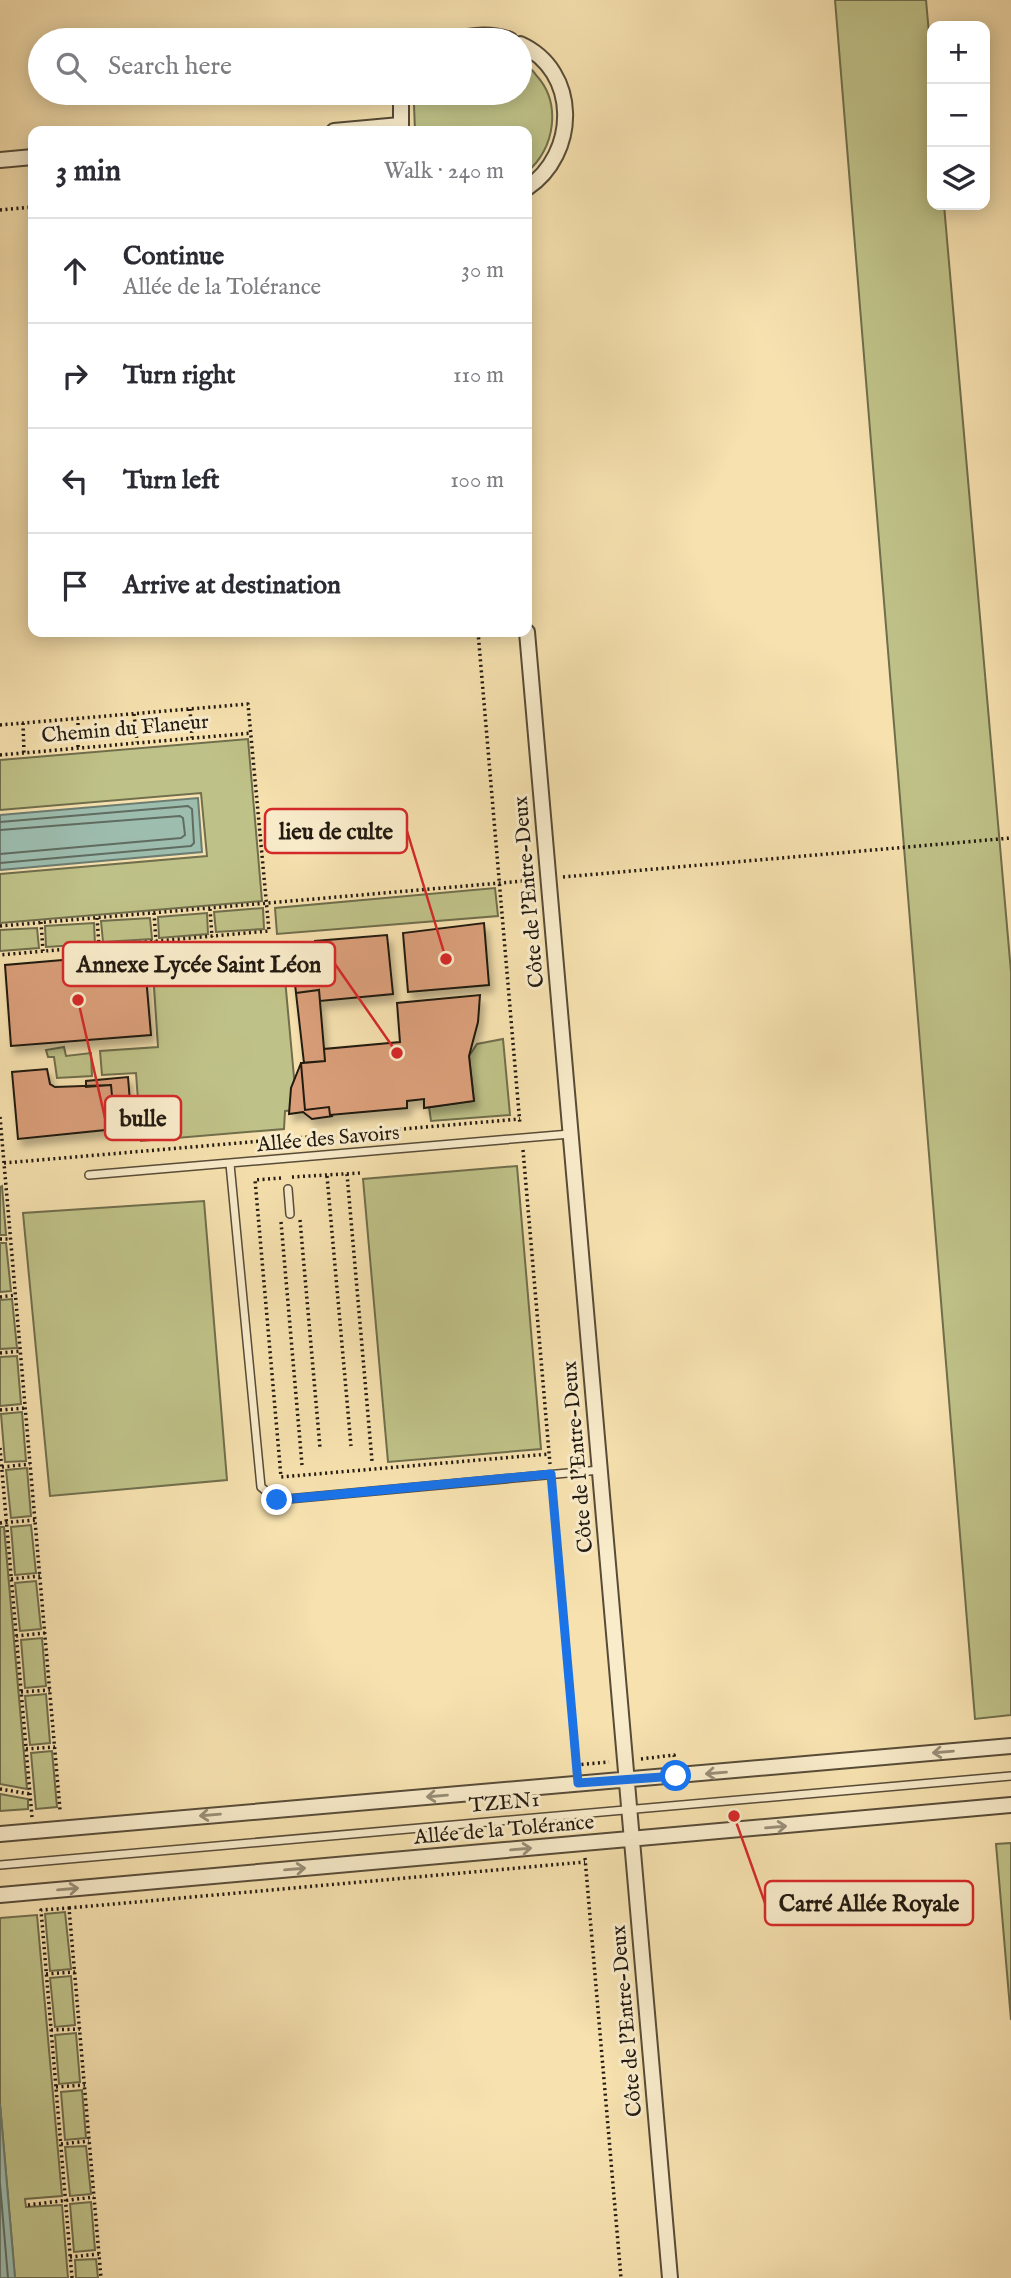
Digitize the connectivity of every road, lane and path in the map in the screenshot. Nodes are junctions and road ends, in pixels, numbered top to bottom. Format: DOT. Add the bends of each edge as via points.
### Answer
graph roads {
  1 [pos="532,53"];
  2 [pos="401,105"];
  3 [pos="400,126"];
  4 [pos="28,157"];
  5 [pos="0,160"];
  6 [pos="532,185"];
  7 [pos="28,207"];
  8 [pos="0,210"];
  9 [pos="478,637"];
  10 [pos="527,637"];
  11 [pos="190,709"];
  12 [pos="134,714"];
  13 [pos="78,719"];
  14 [pos="23,723"];
  15 [pos="0,725"];
  16 [pos="252,733"];
  17 [pos="192,738"];
  18 [pos="137,743"];
  19 [pos="78,747"];
  20 [pos="24,753"];
  21 [pos="0,755"];
  22 [pos="1011,838"];
  23 [pos="548,878"];
  24 [pos="499,884"];
  25 [pos="267,904"];
  26 [pos="210,909"];
  27 [pos="154,913"];
  28 [pos="97,918"];
  29 [pos="41,922"];
  30 [pos="0,926"];
  31 [pos="212,937"];
  32 [pos="156,941"];
  33 [pos="99,946"];
  34 [pos="43,951"];
  35 [pos="0,955"];
  36 [pos="0,1117"];
  37 [pos="520,1119"];
  38 [pos="0,1126"];
  39 [pos="570,1134"];
  40 [pos="522,1138"];
  41 [pos="4,1163"];
  42 [pos="230,1164"];
  43 [pos="360,1173"];
  44 [pos="347,1174"];
  45 [pos="89,1175"];
  46 [pos="327,1175"];
  47 [pos="297,1177"];
  48 [pos="277,1178"];
  49 [pos="0,1182"];
  50 [pos="6,1182"];
  51 [pos="298,1184"];
  52 [pos="278,1186"];
  53 [pos="288,1189"];
  54 [pos="300,1213"];
  55 [pos="290,1214"];
  56 [pos="280,1215"];
  57 [pos="0,1239"];
  58 [pos="11,1239"];
  59 [pos="16,1295"];
  60 [pos="0,1297"];
  61 [pos="21,1351"];
  62 [pos="0,1353"];
  63 [pos="26,1408"];
  64 [pos="0,1410"];
  65 [pos="351,1446"];
  66 [pos="0,1448"];
  67 [pos="320,1448"];
  68 [pos="549,1454"];
  69 [pos="372,1461"];
  70 [pos="30,1464"];
  71 [pos="302,1465"];
  72 [pos="2,1467"];
  73 [pos="600,1470"];
  74 [pos="551,1474"];
  75 [pos="35,1520"];
  76 [pos="7,1522"];
  77 [pos="0,1523"];
  78 [pos="40,1576"];
  79 [pos="11,1579"];
  80 [pos="45,1633"];
  81 [pos="16,1636"];
  82 [pos="50,1690"];
  83 [pos="21,1692"];
  84 [pos="1011,1746"];
  85 [pos="55,1747"];
  86 [pos="26,1749"];
  87 [pos="1011,1776"];
  88 [pos="627,1781"];
  89 [pos="578,1783"];
  90 [pos="0,1788"];
  91 [pos="30,1794"];
  92 [pos="1011,1805"];
  93 [pos="630,1808"];
  94 [pos="51,1811"];
  95 [pos="41,1812"];
  96 [pos="32,1813"];
  97 [pos="21,1814"];
  98 [pos="33,1831"];
  99 [pos="0,1833"];
  100 [pos="632,1840"];
  101 [pos="583,1843"];
  102 [pos="585,1862"];
  103 [pos="0,1865"];
  104 [pos="39,1891"];
  105 [pos="0,1895"];
  106 [pos="69,1908"];
  107 [pos="41,1910"];
  108 [pos="75,1972"];
  109 [pos="46,1974"];
  110 [pos="80,2029"];
  111 [pos="51,2031"];
  112 [pos="85,2085"];
  113 [pos="56,2087"];
  114 [pos="89,2141"];
  115 [pos="61,2144"];
  116 [pos="94,2197"];
  117 [pos="66,2201"];
  118 [pos="28,2205"];
  119 [pos="99,2254"];
  120 [pos="70,2257"];
  121 [pos="72,2278"];
  122 [pos="101,2278"];
  123 [pos="621,2278"];
  124 [pos="670,2278"];
  1 -- 6 [label="street" via="559,83 566,109 565,135 556,159"];
  2 -- 3 [label="street"];
  4 -- 5 [label="street"];
  7 -- 8 [label="path"];
  9 -- 24 [label="path"];
  10 -- 23 [label="street, Côte de l'Entre-Deux"];
  11 -- 12 [label="path"];
  11 -- 16 [label="path" via="248,704"];
  11 -- 17 [label="path"];
  12 -- 13 [label="path"];
  12 -- 18 [label="path"];
  13 -- 14 [label="path"];
  13 -- 19 [label="path"];
  14 -- 15 [label="path"];
  14 -- 20 [label="path"];
  16 -- 17 [label="path, Chemin du Flaneur"];
  16 -- 25 [label="path"];
  17 -- 18 [label="path, Chemin du Flaneur"];
  18 -- 19 [label="path, Chemin du Flaneur"];
  19 -- 20 [label="path, Chemin du Flaneur"];
  20 -- 21 [label="path, Chemin du Flaneur"];
  22 -- 23 [label="path"];
  23 -- 24 [label="path"];
  23 -- 39 [label="street, Côte de l'Entre-Deux"];
  24 -- 25 [label="path"];
  24 -- 37 [label="path"];
  25 -- 26 [label="path"];
  25 -- 31 [label="path" via="270,931"];
  26 -- 27 [label="path"];
  26 -- 31 [label="path"];
  27 -- 28 [label="path"];
  27 -- 32 [label="path"];
  28 -- 29 [label="path"];
  28 -- 33 [label="path"];
  29 -- 30 [label="path"];
  29 -- 34 [label="path"];
  31 -- 32 [label="path"];
  32 -- 33 [label="path"];
  33 -- 34 [label="path"];
  34 -- 35 [label="path"];
  36 -- 38 [label="path"];
  37 -- 40 [label="path"];
  37 -- 41 [label="path"];
  38 -- 41 [label="path"];
  39 -- 40 [label="lane, Allée des Savoirs"];
  39 -- 73 [label="street, Côte de l'Entre-Deux"];
  40 -- 42 [label="lane, Allée des Savoirs"];
  40 -- 68 [label="path"];
  41 -- 50 [label="path"];
  42 -- 45 [label="lane, Allée des Savoirs"];
  42 -- 74 [label="lane" via="261,1487 277,1500"];
  43 -- 44 [label="path"];
  44 -- 46 [label="path"];
  44 -- 69 [label="path"];
  46 -- 47 [label="path"];
  46 -- 65 [label="path"];
  47 -- 48 [label="path"];
  47 -- 51 [label="path"];
  48 -- 52 [label="path"];
  48 -- 68 [label="path" via="255,1180 281,1477"];
  49 -- 50 [label="path"];
  50 -- 58 [label="path"];
  53 -- 55 [label="lane"];
  54 -- 67 [label="path"];
  56 -- 71 [label="path"];
  57 -- 58 [label="path"];
  58 -- 59 [label="path"];
  59 -- 60 [label="path"];
  59 -- 61 [label="path"];
  61 -- 62 [label="path"];
  61 -- 63 [label="path"];
  63 -- 64 [label="path"];
  63 -- 70 [label="path"];
  66 -- 72 [label="path"];
  68 -- 74 [label="path"];
  70 -- 72 [label="path"];
  70 -- 75 [label="path"];
  72 -- 76 [label="path"];
  73 -- 74 [label="lane"];
  73 -- 88 [label="street, Côte de l'Entre-Deux"];
  74 -- 89 [label="path"];
  75 -- 76 [label="path"];
  75 -- 78 [label="path"];
  76 -- 77 [label="path"];
  76 -- 79 [label="path"];
  78 -- 79 [label="path"];
  78 -- 80 [label="path"];
  79 -- 81 [label="path"];
  80 -- 81 [label="path"];
  80 -- 82 [label="path"];
  81 -- 83 [label="path"];
  82 -- 83 [label="path"];
  82 -- 85 [label="path"];
  83 -- 86 [label="path"];
  84 -- 88 [label="street, Allée de la Tolérance, one-way"];
  85 -- 86 [label="path"];
  85 -- 94 [label="path" via="60,1810"];
  86 -- 91 [label="path"];
  87 -- 93 [label="lane, TZEN1"];
  88 -- 89 [label="street, Allée de la Tolérance"];
  88 -- 93 [label="street, Côte de l'Entre-Deux"];
  89 -- 98 [label="street, Allée de la Tolérance, one-way"];
  90 -- 91 [label="path"];
  91 -- 96 [label="path"];
  100 -- 92 [label="street, Allée de la Tolérance, one-way"];
  93 -- 100 [label="street, Côte de l'Entre-Deux"];
  93 -- 103 [label="lane, TZEN1"];
  95 -- 96 [label="path"];
  96 -- 97 [label="path"];
  96 -- 98 [label="path"];
  98 -- 99 [label="street, Allée de la Tolérance"];
  100 -- 101 [label="street, Allée de la Tolérance"];
  100 -- 124 [label="street, Côte de l'Entre-Deux"];
  101 -- 102 [label="path"];
  104 -- 101 [label="street, Allée de la Tolérance, one-way"];
  102 -- 106 [label="path"];
  102 -- 123 [label="path"];
  104 -- 105 [label="street, Allée de la Tolérance"];
  104 -- 107 [label="path"];
  106 -- 107 [label="path"];
  106 -- 108 [label="path"];
  107 -- 109 [label="path"];
  108 -- 109 [label="path"];
  108 -- 110 [label="path"];
  109 -- 111 [label="path"];
  110 -- 111 [label="path"];
  110 -- 112 [label="path"];
  111 -- 113 [label="path"];
  112 -- 113 [label="path"];
  112 -- 114 [label="path"];
  113 -- 115 [label="path"];
  114 -- 115 [label="path"];
  114 -- 116 [label="path"];
  115 -- 117 [label="path"];
  116 -- 117 [label="path"];
  116 -- 119 [label="path"];
  117 -- 118 [label="path"];
  117 -- 120 [label="path"];
  119 -- 120 [label="path"];
  119 -- 122 [label="path"];
  120 -- 121 [label="path"];
}
